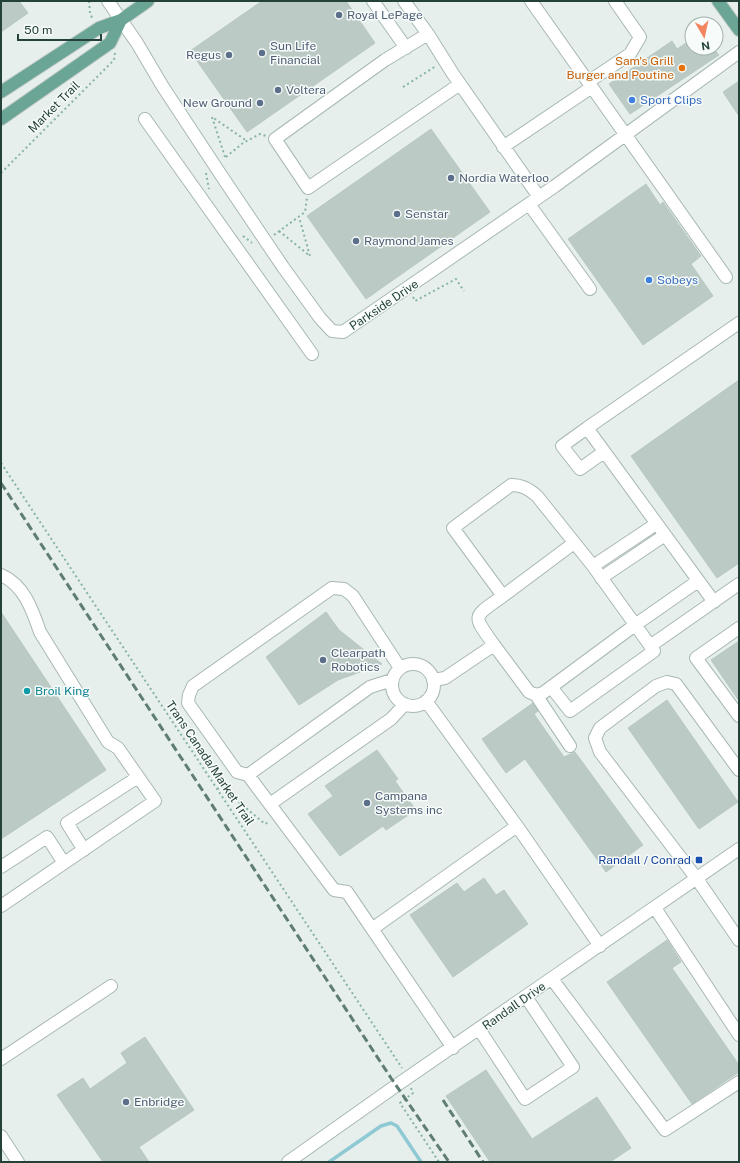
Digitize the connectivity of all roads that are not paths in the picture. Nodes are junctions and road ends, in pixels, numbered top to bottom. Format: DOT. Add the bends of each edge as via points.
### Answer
graph roads {
  1 [pos="108,1"];
  2 [pos="148,1"];
  3 [pos="373,1"];
  4 [pos="404,1"];
  5 [pos="531,1"];
  6 [pos="616,1"];
  7 [pos="718,1"];
  8 [pos="121,20"];
  9 [pos="739,30"];
  10 [pos="428,34"];
  11 [pos="406,48"];
  12 [pos="739,52"];
  13 [pos="460,84"];
  14 [pos="590,85"];
  15 [pos="1,92"];
  16 [pos="1,118"];
  17 [pos="145,119"];
  18 [pos="625,135"];
  19 [pos="503,146"];
  20 [pos="534,201"];
  21 [pos="726,277"];
  22 [pos="590,289"];
  23 [pos="739,323"];
  24 [pos="312,354"];
  25 [pos="587,428"];
  26 [pos="604,452"];
  27 [pos="656,524"];
  28 [pos="665,536"];
  29 [pos="574,543"];
  30 [pos="593,566"];
  31 [pos="1,574"];
  32 [pos="601,578"];
  33 [pos="698,581"];
  34 [pos="739,584"];
  35 [pos="503,596"];
  36 [pos="714,602"];
  37 [pos="635,625"];
  38 [pos="739,628"];
  39 [pos="494,645"];
  40 [pos="650,646"];
  41 [pos="400,668"];
  42 [pos="392,680"];
  43 [pos="433,680"];
  44 [pos="551,687"];
  45 [pos="536,695"];
  46 [pos="426,700"];
  47 [pos="404,704"];
  48 [pos="739,716"];
  49 [pos="570,746"];
  50 [pos="739,770"];
  51 [pos="248,775"];
  52 [pos="138,777"];
  53 [pos="270,804"];
  54 [pos="517,826"];
  55 [pos="739,849"];
  56 [pos="84,850"];
  57 [pos="64,863"];
  58 [pos="1,867"];
  59 [pos="697,879"];
  60 [pos="1,906"];
  61 [pos="654,908"];
  62 [pos="372,929"];
  63 [pos="739,940"];
  64 [pos="600,946"];
  65 [pos="552,979"];
  66 [pos="111,986"];
  67 [pos="526,997"];
  68 [pos="479,1029"];
  69 [pos="739,1035"];
  70 [pos="453,1048"];
  71 [pos="1,1059"];
  72 [pos="739,1082"];
  73 [pos="1,1136"];
  74 [pos="18,1162"];
  75 [pos="288,1162"];
  1 -- 8 [label="street, Parkside Drive"];
  2 -- 8 [label="main road"];
  3 -- 11 [label="street"];
  4 -- 10 [label="street"];
  5 -- 14 [label="street"];
  6 -- 14 [label="street" via="640,37 630,54"];
  7 -- 9 [label="main road"];
  8 -- 15 [label="main road" via="99,28"];
  8 -- 16 [label="main road" via="110,43"];
  8 -- 20 [label="street, Parkside Drive" via="283,267 332,331 343,332"];
  10 -- 11 [label="street"];
  10 -- 13 [label="street"];
  11 -- 13 [label="street" via="385,60 275,139 308,188"];
  12 -- 18 [label="street, Parkside Drive"];
  13 -- 19 [label="street"];
  14 -- 18 [label="street"];
  14 -- 19 [label="street"];
  17 -- 24 [label="street"];
  18 -- 20 [label="street, Parkside Drive"];
  18 -- 21 [label="street"];
  19 -- 20 [label="street"];
  20 -- 22 [label="street"];
  23 -- 25 [label="street"];
  25 -- 26 [label="street"];
  25 -- 26 [label="street" via="562,446 580,469"];
  26 -- 27 [label="street"];
  27 -- 28 [label="street"];
  27 -- 30 [label="street"];
  28 -- 32 [label="street"];
  28 -- 33 [label="street"];
  29 -- 30 [label="street"];
  29 -- 35 [label="street"];
  29 -- 35 [label="street" via="537,496 527,487 517,485 511,485 453,528"];
  30 -- 32 [label="street"];
  31 -- 52 [label="street" via="11,579 24,594 40,632 108,742 118,748"];
  32 -- 37 [label="street"];
  33 -- 36 [label="street"];
  33 -- 37 [label="street"];
  34 -- 36 [label="street"];
  35 -- 39 [label="street" via="480,612 478,617 478,622"];
  36 -- 40 [label="street"];
  37 -- 40 [label="street"];
  37 -- 44 [label="street"];
  38 -- 48 [label="street" via="696,658"];
  39 -- 43 [label="street" via="445,678"];
  39 -- 45 [label="street" via="529,692"];
  40 -- 44 [label="street" via="654,652 570,711"];
  41 -- 42 [label="street"];
  41 -- 43 [label="street" via="406,665 420,665 430,673"];
  41 -- 51 [label="street" via="353,596 344,588 332,588 193,686 188,703 237,772"];
  42 -- 47 [label="street" via="394,695"];
  42 -- 51 [label="street" via="370,687"];
  43 -- 46 [label="street" via="434,688"];
  44 -- 45 [label="street"];
  45 -- 49 [label="street"];
  46 -- 47 [label="street" via="416,706"];
  46 -- 54 [label="street"];
  47 -- 53 [label="street" via="391,719"];
  50 -- 59 [label="street" via="676,684 667,682 656,686 600,728 595,738 600,752"];
  51 -- 53 [label="street"];
  52 -- 56 [label="street" via="155,801"];
  52 -- 56 [label="street" via="67,823"];
  53 -- 62 [label="street" via="334,890 347,892"];
  54 -- 62 [label="street"];
  54 -- 64 [label="street"];
  55 -- 59 [label="street, Randall Drive"];
  56 -- 57 [label="street"];
  57 -- 58 [label="street" via="47,837"];
  57 -- 60 [label="street"];
  59 -- 61 [label="street, Randall Drive"];
  59 -- 63 [label="street"];
  61 -- 64 [label="street, Randall Drive"];
  61 -- 69 [label="street"];
  62 -- 70 [label="street"];
  64 -- 65 [label="street, Randall Drive"];
  65 -- 67 [label="street, Randall Drive"];
  65 -- 72 [label="street" via="665,1130"];
  66 -- 71 [label="street"];
  67 -- 68 [label="street, Randall Drive"];
  67 -- 68 [label="street" via="573,1068 525,1099"];
  68 -- 70 [label="street, Randall Drive"];
  70 -- 75 [label="street, Randall Drive"];
  73 -- 74 [label="street"];
}
